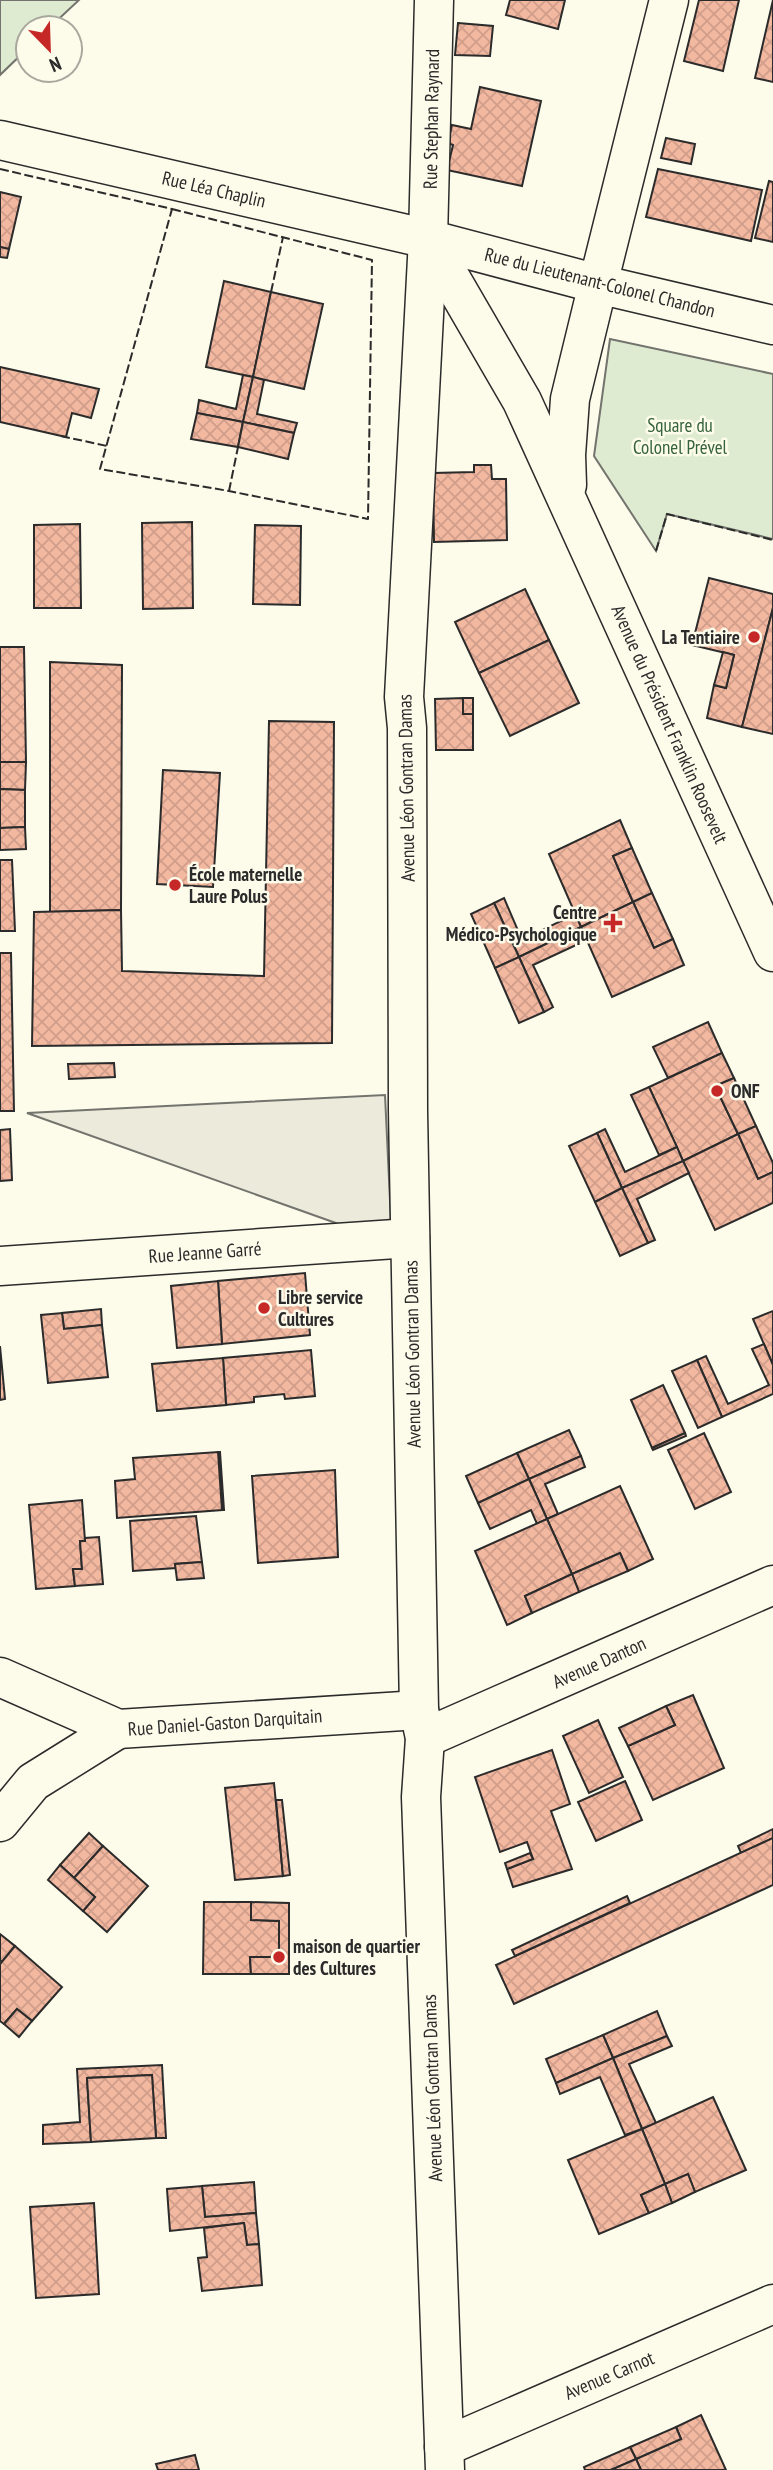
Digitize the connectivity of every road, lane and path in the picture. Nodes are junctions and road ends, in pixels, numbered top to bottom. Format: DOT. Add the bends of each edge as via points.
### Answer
graph roads {
  1 [pos="434,0"];
  2 [pos="670,0"];
  3 [pos="0,140"];
  4 [pos="428,239"];
  5 [pos="598,284"];
  6 [pos="773,325"];
  7 [pos="567,498"];
  8 [pos="773,952"];
  9 [pos="410,1238"];
  10 [pos="0,1266"];
  11 [pos="773,1585"];
  12 [pos="0,1677"];
  13 [pos="422,1724"];
  14 [pos="118,1729"];
  15 [pos="0,1822"];
  16 [pos="773,2304"];
  17 [pos="445,2458"];
  1 -- 4 [label="street, Rue Stephan Raynard"];
  2 -- 5 [label="street, Avenue du Président Franklin Roosevelt"];
  3 -- 4 [label="street, Rue Léa Chaplin"];
  4 -- 5 [label="street, Rue du Lieutenant-Colonel Chandon"];
  4 -- 7 [label="street, Avenue du Président Franklin Roosevelt" via="522,401"];
  4 -- 9 [label="street, Avenue Léon Gontran Damas" via="404,697"];
  5 -- 6 [label="street, Rue du Lieutenant-Colonel Chandon"];
  5 -- 7 [label="street, Avenue du Président Franklin Roosevelt" via="570,399"];
  7 -- 8 [label="street, Avenue du Président Franklin Roosevelt"];
  9 -- 10 [label="street, Rue Jeanne Garré"];
  9 -- 13 [label="street, Avenue Léon Gontran Damas"];
  11 -- 13 [label="street, Avenue Danton"];
  12 -- 14 [label="street, Rue Daniel-Gaston Darquitain"];
  13 -- 14 [label="street, Rue Daniel-Gaston Darquitain"];
  13 -- 17 [label="street, Avenue Léon Gontran Damas"];
  14 -- 15 [label="street" via="33,1783"];
  16 -- 17 [label="street, Avenue Carnot"];
}
